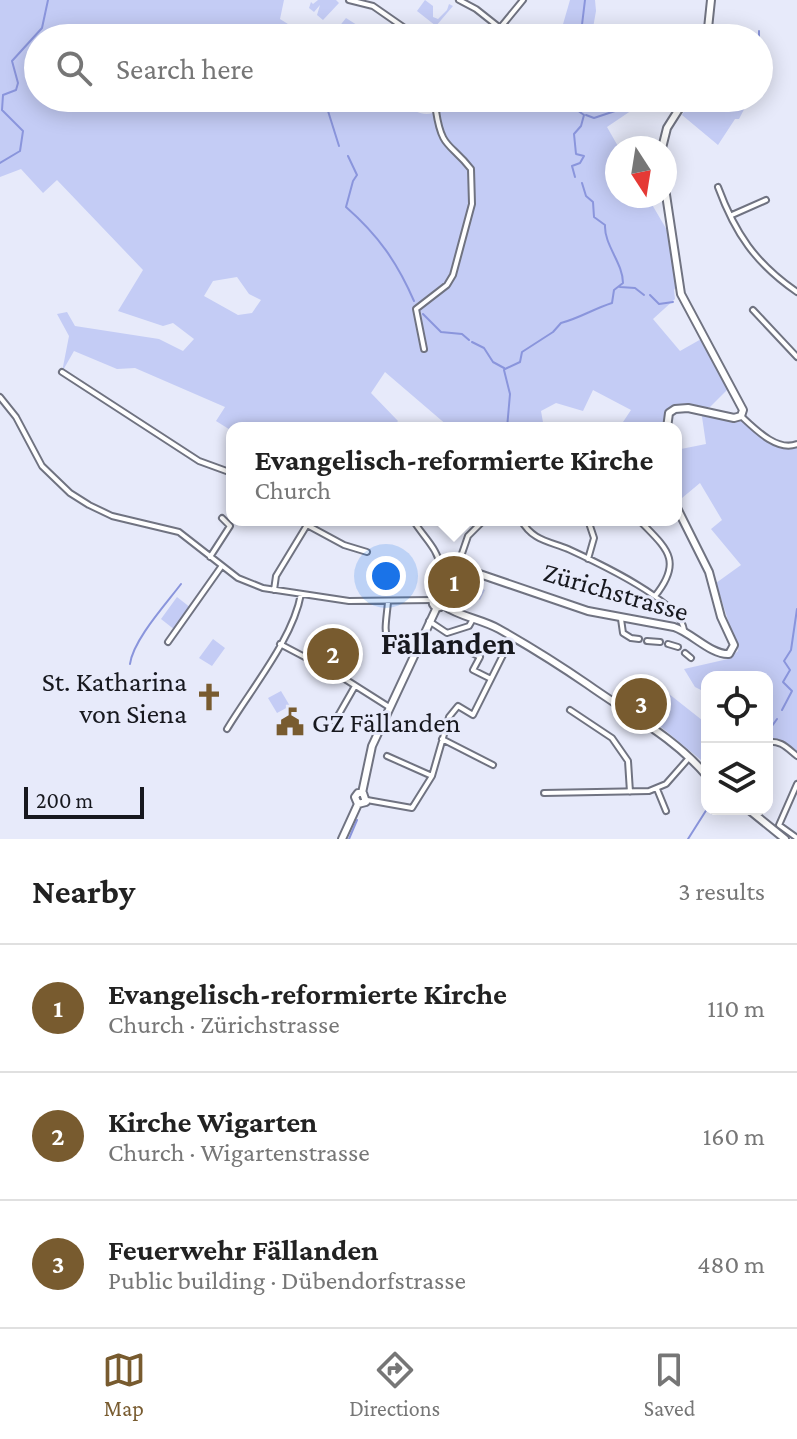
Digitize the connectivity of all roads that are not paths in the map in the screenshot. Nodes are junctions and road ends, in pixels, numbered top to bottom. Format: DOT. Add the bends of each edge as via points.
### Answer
graph roads {
  1 [pos="349,0"];
  2 [pos="459,0"];
  3 [pos="523,0"];
  4 [pos="710,0"];
  5 [pos="397,24"];
  6 [pos="495,24"];
  7 [pos="503,24"];
  8 [pos="709,24"];
  9 [pos="437,112"];
  10 [pos="677,112"];
  11 [pos="665,136"];
  12 [pos="718,187"];
  13 [pos="766,200"];
  14 [pos="668,208"];
  15 [pos="731,215"];
  16 [pos="797,292"];
  17 [pos="753,310"];
  18 [pos="424,349"];
  19 [pos="797,357"];
  20 [pos="62,372"];
  21 [pos="0,397"];
  22 [pos="741,416"];
  23 [pos="668,422"];
  24 [pos="797,444"];
  25 [pos="226,471"];
  26 [pos="222,518"];
  27 [pos="682,518"];
  28 [pos="226,522"];
  29 [pos="230,526"];
  30 [pos="306,526"];
  31 [pos="309,526"];
  32 [pos="417,526"];
  33 [pos="478,526"];
  34 [pos="526,526"];
  35 [pos="591,526"];
  36 [pos="644,526"];
  37 [pos="367,552"];
  38 [pos="210,557"];
  39 [pos="588,559"];
  40 [pos="221,567"];
  41 [pos="457,568"];
  42 [pos="447,573"];
  43 [pos="274,590"];
  44 [pos="301,594"];
  45 [pos="655,596"];
  46 [pos="388,602"];
  47 [pos="438,602"];
  48 [pos="473,619"];
  49 [pos="621,619"];
  50 [pos="429,621"];
  51 [pos="684,630"];
  52 [pos="512,637"];
  53 [pos="639,639"];
  54 [pos="647,641"];
  55 [pos="168,642"];
  56 [pos="660,642"];
  57 [pos="280,644"];
  58 [pos="668,644"];
  59 [pos="678,647"];
  60 [pos="462,648"];
  61 [pos="414,653"];
  62 [pos="685,653"];
  63 [pos="691,658"];
  64 [pos="491,679"];
  65 [pos="355,686"];
  66 [pos="389,707"];
  67 [pos="570,710"];
  68 [pos="335,721"];
  69 [pos="227,729"];
  70 [pos="442,739"];
  71 [pos="773,741"];
  72 [pos="387,756"];
  73 [pos="797,756"];
  74 [pos="690,760"];
  75 [pos="493,765"];
  76 [pos="701,769"];
  77 [pos="432,776"];
  78 [pos="797,784"];
  79 [pos="657,789"];
  80 [pos="630,792"];
  81 [pos="362,793"];
  82 [pos="544,793"];
  83 [pos="367,800"];
  84 [pos="358,804"];
  85 [pos="666,811"];
  86 [pos="755,815"];
  87 [pos="797,838"];
  88 [pos="342,839"];
  89 [pos="785,839"];
  1 -- 5 [label="street" via="373,6"];
  2 -- 6 [label="street"];
  3 -- 7 [label="street"];
  4 -- 8 [label="main road"];
  9 -- 18 [label="street" via="444,144 471,169 473,192 453,275 416,309"];
  10 -- 11 [label="main road"];
  12 -- 15 [label="street"];
  13 -- 15 [label="street"];
  14 -- 22 [label="main road" via="681,294 742,404"];
  15 -- 16 [label="street" via="760,262"];
  17 -- 19 [label="street"];
  20 -- 25 [label="street" via="199,461"];
  21 -- 38 [label="street" via="42,466 70,493 112,516 179,532"];
  22 -- 23 [label="main road" via="679,408 669,413"];
  22 -- 24 [label="street" via="779,445"];
  26 -- 28 [label="street"];
  27 -- 51 [label="main road, Zürichstrasse" via="709,572 734,649 721,654"];
  29 -- 38 [label="street"];
  30 -- 43 [label="street" via="276,576"];
  31 -- 37 [label="street"];
  32 -- 42 [label="street" via="437,550"];
  33 -- 41 [label="street" via="468,536"];
  34 -- 39 [label="street" via="533,535"];
  35 -- 39 [label="street" via="594,543"];
  36 -- 45 [label="street" via="670,558 668,578"];
  38 -- 40 [label="street"];
  39 -- 45 [label="street"];
  40 -- 43 [label="street" via="250,584"];
  40 -- 55 [label="street"];
  41 -- 42 [label="main road"];
  41 -- 49 [label="main road, Zürichstrasse"];
  42 -- 47 [label="main road"];
  43 -- 44 [label="street"];
  44 -- 46 [label="street"];
  44 -- 57 [label="street"];
  45 -- 51 [label="street" via="683,622"];
  46 -- 47 [label="street"];
  46 -- 61 [label="street" via="388,641"];
  47 -- 48 [label="main road"];
  47 -- 50 [label="main road"];
  48 -- 50 [label="street" via="469,626 447,633"];
  48 -- 52 [label="main road"];
  49 -- 51 [label="main road, Zürichstrasse"];
  49 -- 53 [label="street" via="623,633"];
  50 -- 61 [label="main road"];
  52 -- 64 [label="street"];
  52 -- 74 [label="main road" via="643,720"];
  54 -- 56 [label="street"];
  57 -- 65 [label="street"];
  57 -- 69 [label="street"];
  58 -- 59 [label="street"];
  60 -- 64 [label="street" via="480,657 473,670"];
  61 -- 66 [label="main road"];
  62 -- 63 [label="street"];
  64 -- 70 [label="street" via="473,715 458,706"];
  65 -- 66 [label="street"];
  65 -- 68 [label="street"];
  66 -- 81 [label="main road" via="369,753"];
  67 -- 80 [label="street" via="617,745 628,761"];
  70 -- 75 [label="street"];
  70 -- 77 [label="street"];
  71 -- 73 [label="street"];
  72 -- 77 [label="street"];
  74 -- 76 [label="main road"];
  74 -- 79 [label="street"];
  77 -- 83 [label="street" via="412,808"];
  78 -- 87 [label="street" via="779,825"];
  79 -- 80 [label="street"];
  79 -- 85 [label="street"];
  80 -- 82 [label="street"];
  81 -- 83 [label="main road"];
  81 -- 84 [label="main road" via="355,797"];
  83 -- 84 [label="main road"];
  84 -- 88 [label="main road"];
  86 -- 89 [label="main road"];
}
